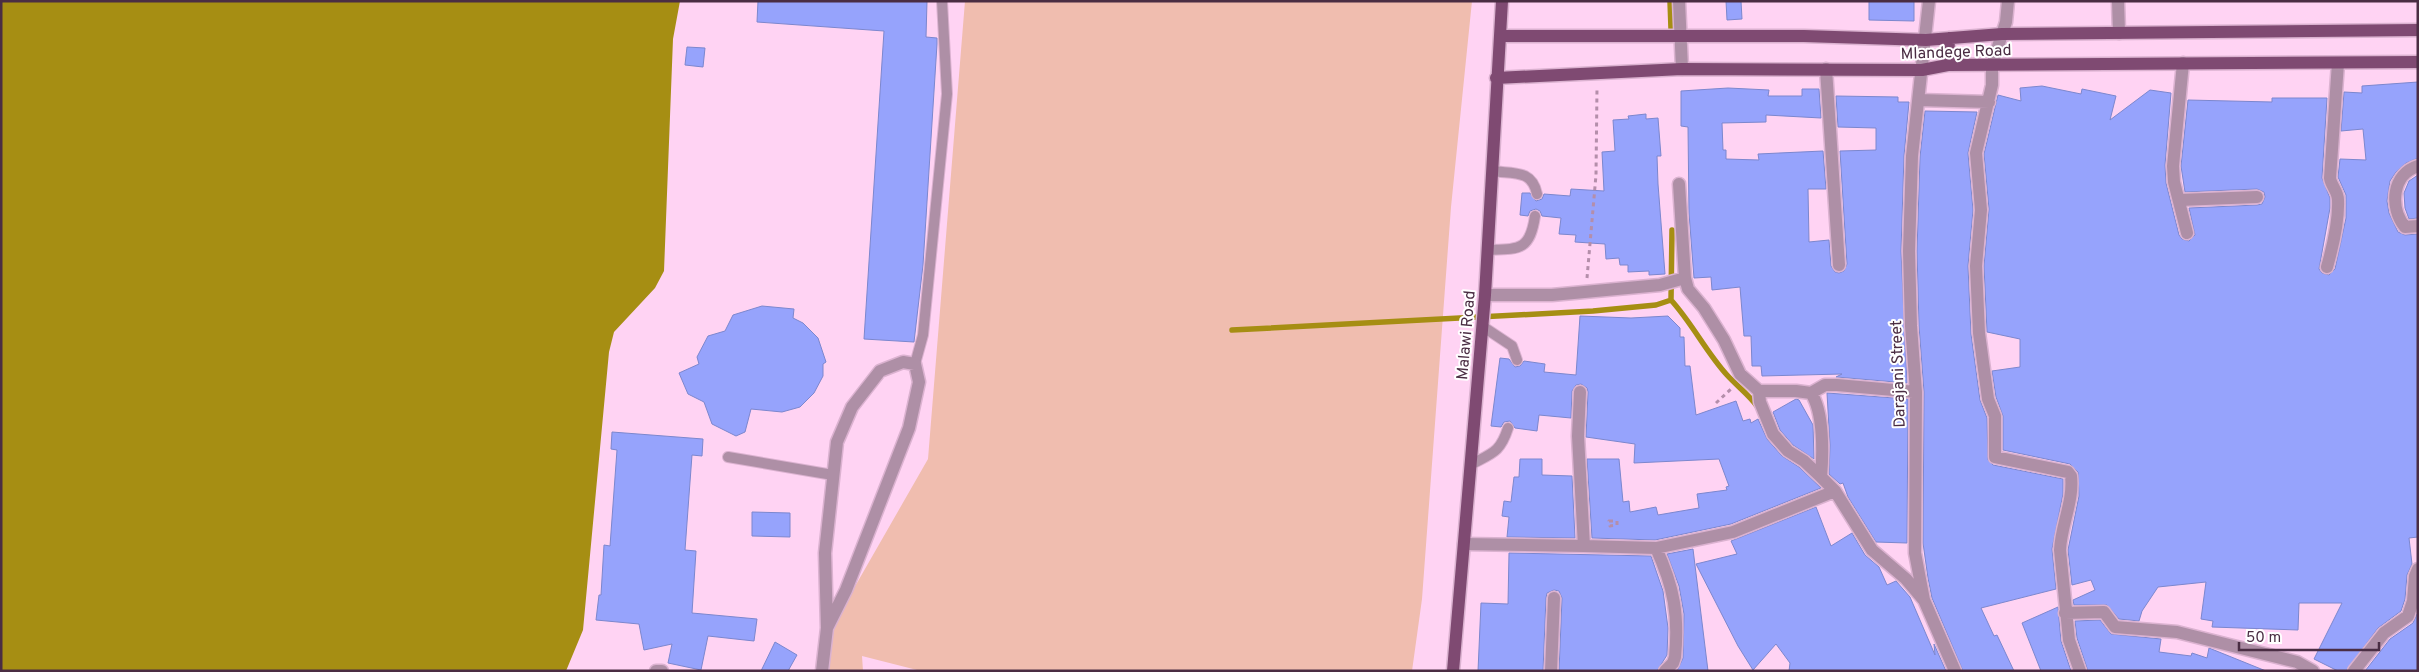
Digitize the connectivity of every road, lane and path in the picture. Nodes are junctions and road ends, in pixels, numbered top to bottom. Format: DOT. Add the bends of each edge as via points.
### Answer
graph roads {
  1 [pos="942,1"];
  2 [pos="1502,1"];
  3 [pos="1679,1"];
  4 [pos="1929,1"];
  5 [pos="2008,1"];
  6 [pos="2118,1"];
  7 [pos="2418,30"];
  8 [pos="2120,33"];
  9 [pos="2002,34"];
  10 [pos="1500,36"];
  11 [pos="1680,37"];
  12 [pos="1949,38"];
  13 [pos="1926,40"];
  14 [pos="2418,62"];
  15 [pos="2338,63"];
  16 [pos="1992,64"];
  17 [pos="2183,64"];
  18 [pos="1948,65"];
  19 [pos="1682,69"];
  20 [pos="1826,69"];
  21 [pos="1922,70"];
  22 [pos="1496,78"];
  23 [pos="1597,79"];
  24 [pos="1918,100"];
  25 [pos="1989,102"];
  26 [pos="2418,166"];
  27 [pos="1492,171"];
  28 [pos="1679,184"];
  29 [pos="1537,194"];
  30 [pos="2256,197"];
  31 [pos="2179,200"];
  32 [pos="1535,216"];
  33 [pos="2418,226"];
  34 [pos="2187,233"];
  35 [pos="1488,250"];
  36 [pos="1839,265"];
  37 [pos="2327,267"];
  38 [pos="1681,280"];
  39 [pos="1587,291"];
  40 [pos="1485,295"];
  41 [pos="1482,326"];
  42 [pos="1517,360"];
  43 [pos="915,364"];
  44 [pos="1759,390"];
  45 [pos="1580,392"];
  46 [pos="1916,392"];
  47 [pos="1728,393"];
  48 [pos="1811,393"];
  49 [pos="1716,403"];
  50 [pos="1508,428"];
  51 [pos="728,457"];
  52 [pos="1470,465"];
  53 [pos="832,475"];
  54 [pos="1821,475"];
  55 [pos="1836,491"];
  56 [pos="1464,544"];
  57 [pos="1584,546"];
  58 [pos="1656,548"];
  59 [pos="2418,569"];
  60 [pos="1554,598"];
  61 [pos="1924,600"];
  62 [pos="2065,613"];
  63 [pos="827,628"];
  64 [pos="656,671"];
  65 [pos="662,671"];
  66 [pos="822,671"];
  67 [pos="1453,671"];
  68 [pos="1551,671"];
  69 [pos="1665,671"];
  70 [pos="1955,671"];
  71 [pos="2080,671"];
  72 [pos="2313,671"];
  73 [pos="2354,671"];
  1 -- 43 [label="lane" via="948,94 923,335"];
  2 -- 10 [label="main road, Malawi Road"];
  3 -- 11 [label="street"];
  4 -- 13 [label="street, Darajani Street"];
  5 -- 9 [label="street"];
  6 -- 8 [label="street"];
  7 -- 8 [label="main road, Mlandege Road"];
  8 -- 9 [label="main road, Mlandege Road"];
  9 -- 12 [label="main road, Mlandege Road"];
  9 -- 16 [label="street"];
  10 -- 11 [label="main road, Mlandege Road"];
  10 -- 22 [label="main road, Malawi Road"];
  11 -- 13 [label="main road, Mlandege Road" via="1804,36"];
  11 -- 19 [label="street"];
  12 -- 13 [label="main road, Mlandege Road"];
  12 -- 18 [label="main road"];
  13 -- 21 [label="street, Darajani Street"];
  14 -- 15 [label="main road, Mlandege Road"];
  15 -- 17 [label="main road, Mlandege Road"];
  15 -- 37 [label="street" via="2330,178 2338,200 2334,243"];
  16 -- 17 [label="main road, Mlandege Road"];
  16 -- 18 [label="main road, Mlandege Road"];
  16 -- 25 [label="street"];
  17 -- 31 [label="street" via="2173,166"];
  18 -- 21 [label="main road, Mlandege Road"];
  19 -- 20 [label="main road, Mlandege Road"];
  19 -- 22 [label="main road, Mlandege Road"];
  20 -- 21 [label="main road, Mlandege Road"];
  20 -- 36 [label="street"];
  21 -- 24 [label="street, Darajani Street"];
  22 -- 27 [label="main road, Malawi Road"];
  23 -- 39 [label="path" via="1596,174"];
  24 -- 25 [label="street"];
  24 -- 46 [label="street, Darajani Street" via="1912,156 1909,251"];
  25 -- 62 [label="street" via="1976,154 1981,222 1976,266 1979,333 1988,399 1995,416 1994,453 1998,459 2068,472 2071,476 2061,535"];
  26 -- 33 [label="street" via="2410,168 2399,178 2394,205 2405,227"];
  27 -- 29 [label="lane" via="1530,177 1535,182"];
  27 -- 35 [label="main road, Malawi Road"];
  28 -- 38 [label="street"];
  30 -- 31 [label="street"];
  31 -- 34 [label="street"];
  32 -- 35 [label="lane" via="1533,234 1527,243 1517,249"];
  35 -- 40 [label="main road, Malawi Road"];
  38 -- 39 [label="street"];
  38 -- 44 [label="street" via="1704,308 1740,374"];
  39 -- 40 [label="street" via="1552,295"];
  40 -- 41 [label="main road, Malawi Road"];
  41 -- 42 [label="lane" via="1512,346"];
  41 -- 52 [label="main road, Malawi Road"];
  43 -- 53 [label="street" via="903,362 880,371 852,407 837,442"];
  43 -- 63 [label="street" via="919,382 909,428 846,590"];
  44 -- 48 [label="street"];
  44 -- 54 [label="street" via="1760,402 1773,434 1788,451"];
  45 -- 57 [label="street" via="1578,436"];
  46 -- 48 [label="street" via="1837,385 1825,386"];
  46 -- 61 [label="street, Darajani Street" via="1916,554"];
  47 -- 49 [label="path"];
  48 -- 54 [label="street" via="1818,405"];
  50 -- 52 [label="lane" via="1497,450"];
  51 -- 53 [label="lane"];
  52 -- 56 [label="main road, Malawi Road"];
  53 -- 63 [label="street" via="825,553"];
  54 -- 55 [label="street"];
  55 -- 58 [label="street" via="1733,532"];
  55 -- 61 [label="street" via="1872,550 1906,579"];
  56 -- 57 [label="street"];
  56 -- 67 [label="main road, Malawi Road"];
  57 -- 58 [label="street"];
  58 -- 69 [label="street" via="1671,586 1678,623 1675,657"];
  59 -- 73 [label="street" via="2408,616 2384,633"];
  60 -- 68 [label="street"];
  61 -- 70 [label="street, Darajani Street"];
  62 -- 71 [label="street" via="2069,640"];
  62 -- 72 [label="street" via="2104,612 2115,627 2177,632 2297,662"];
  63 -- 66 [label="street"];
  64 -- 65 [label="street"];
}
